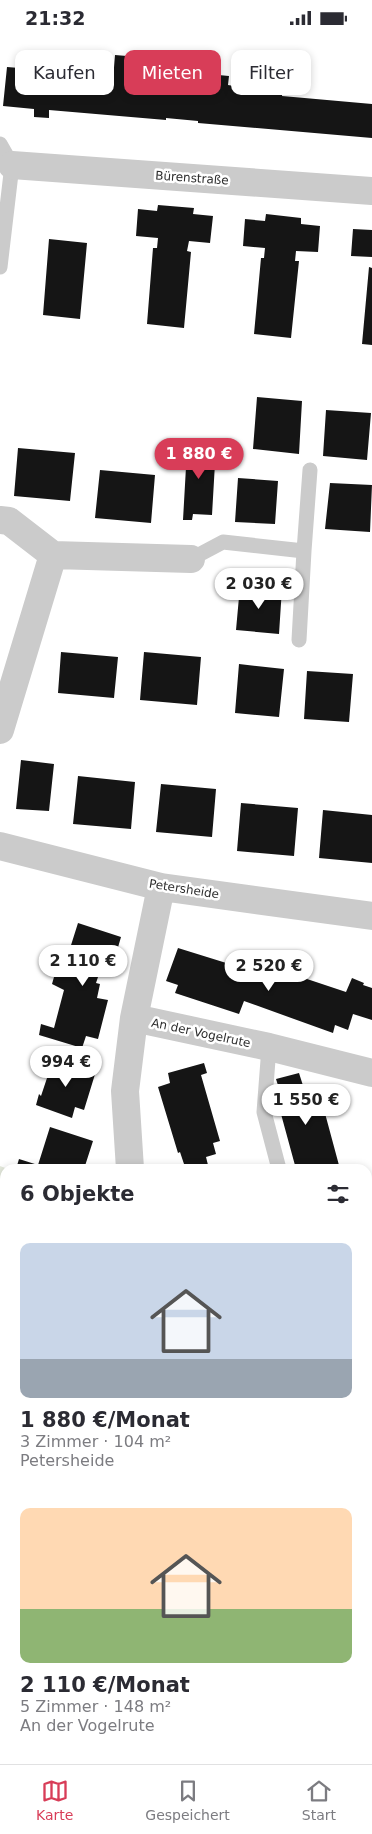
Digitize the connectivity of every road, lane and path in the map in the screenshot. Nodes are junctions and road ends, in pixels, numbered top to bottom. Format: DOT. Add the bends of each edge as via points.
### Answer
graph roads {
  1 [pos="6,155"];
  2 [pos="372,191"];
  3 [pos="0,267"];
  4 [pos="310,470"];
  5 [pos="0,520"];
  6 [pos="304,551"];
  7 [pos="53,555"];
  8 [pos="191,559"];
  9 [pos="299,640"];
  10 [pos="0,731"];
  11 [pos="0,846"];
  12 [pos="161,887"];
  13 [pos="372,916"];
  14 [pos="134,1018"];
  15 [pos="269,1047"];
  16 [pos="372,1073"];
  17 [pos="130,1164"];
  18 [pos="279,1164"];
  1 -- 2 [label="street, Bürenstraße"];
  1 -- 3 [label="lane, Bürenstraße"];
  4 -- 6 [label="lane"];
  5 -- 7 [label="street" via="9,521"];
  6 -- 8 [label="lane" via="223,542"];
  6 -- 9 [label="lane"];
  7 -- 8 [label="street"];
  7 -- 10 [label="street"];
  11 -- 12 [label="street, Petersheide"];
  12 -- 13 [label="street, Petersheide"];
  12 -- 14 [label="street, An der Vogelrute"];
  14 -- 15 [label="street, An der Vogelrute"];
  14 -- 17 [label="street, An der Vogelrute" via="124,1091"];
  15 -- 16 [label="street, An der Vogelrute"];
  15 -- 18 [label="lane" via="264,1112"];
}
